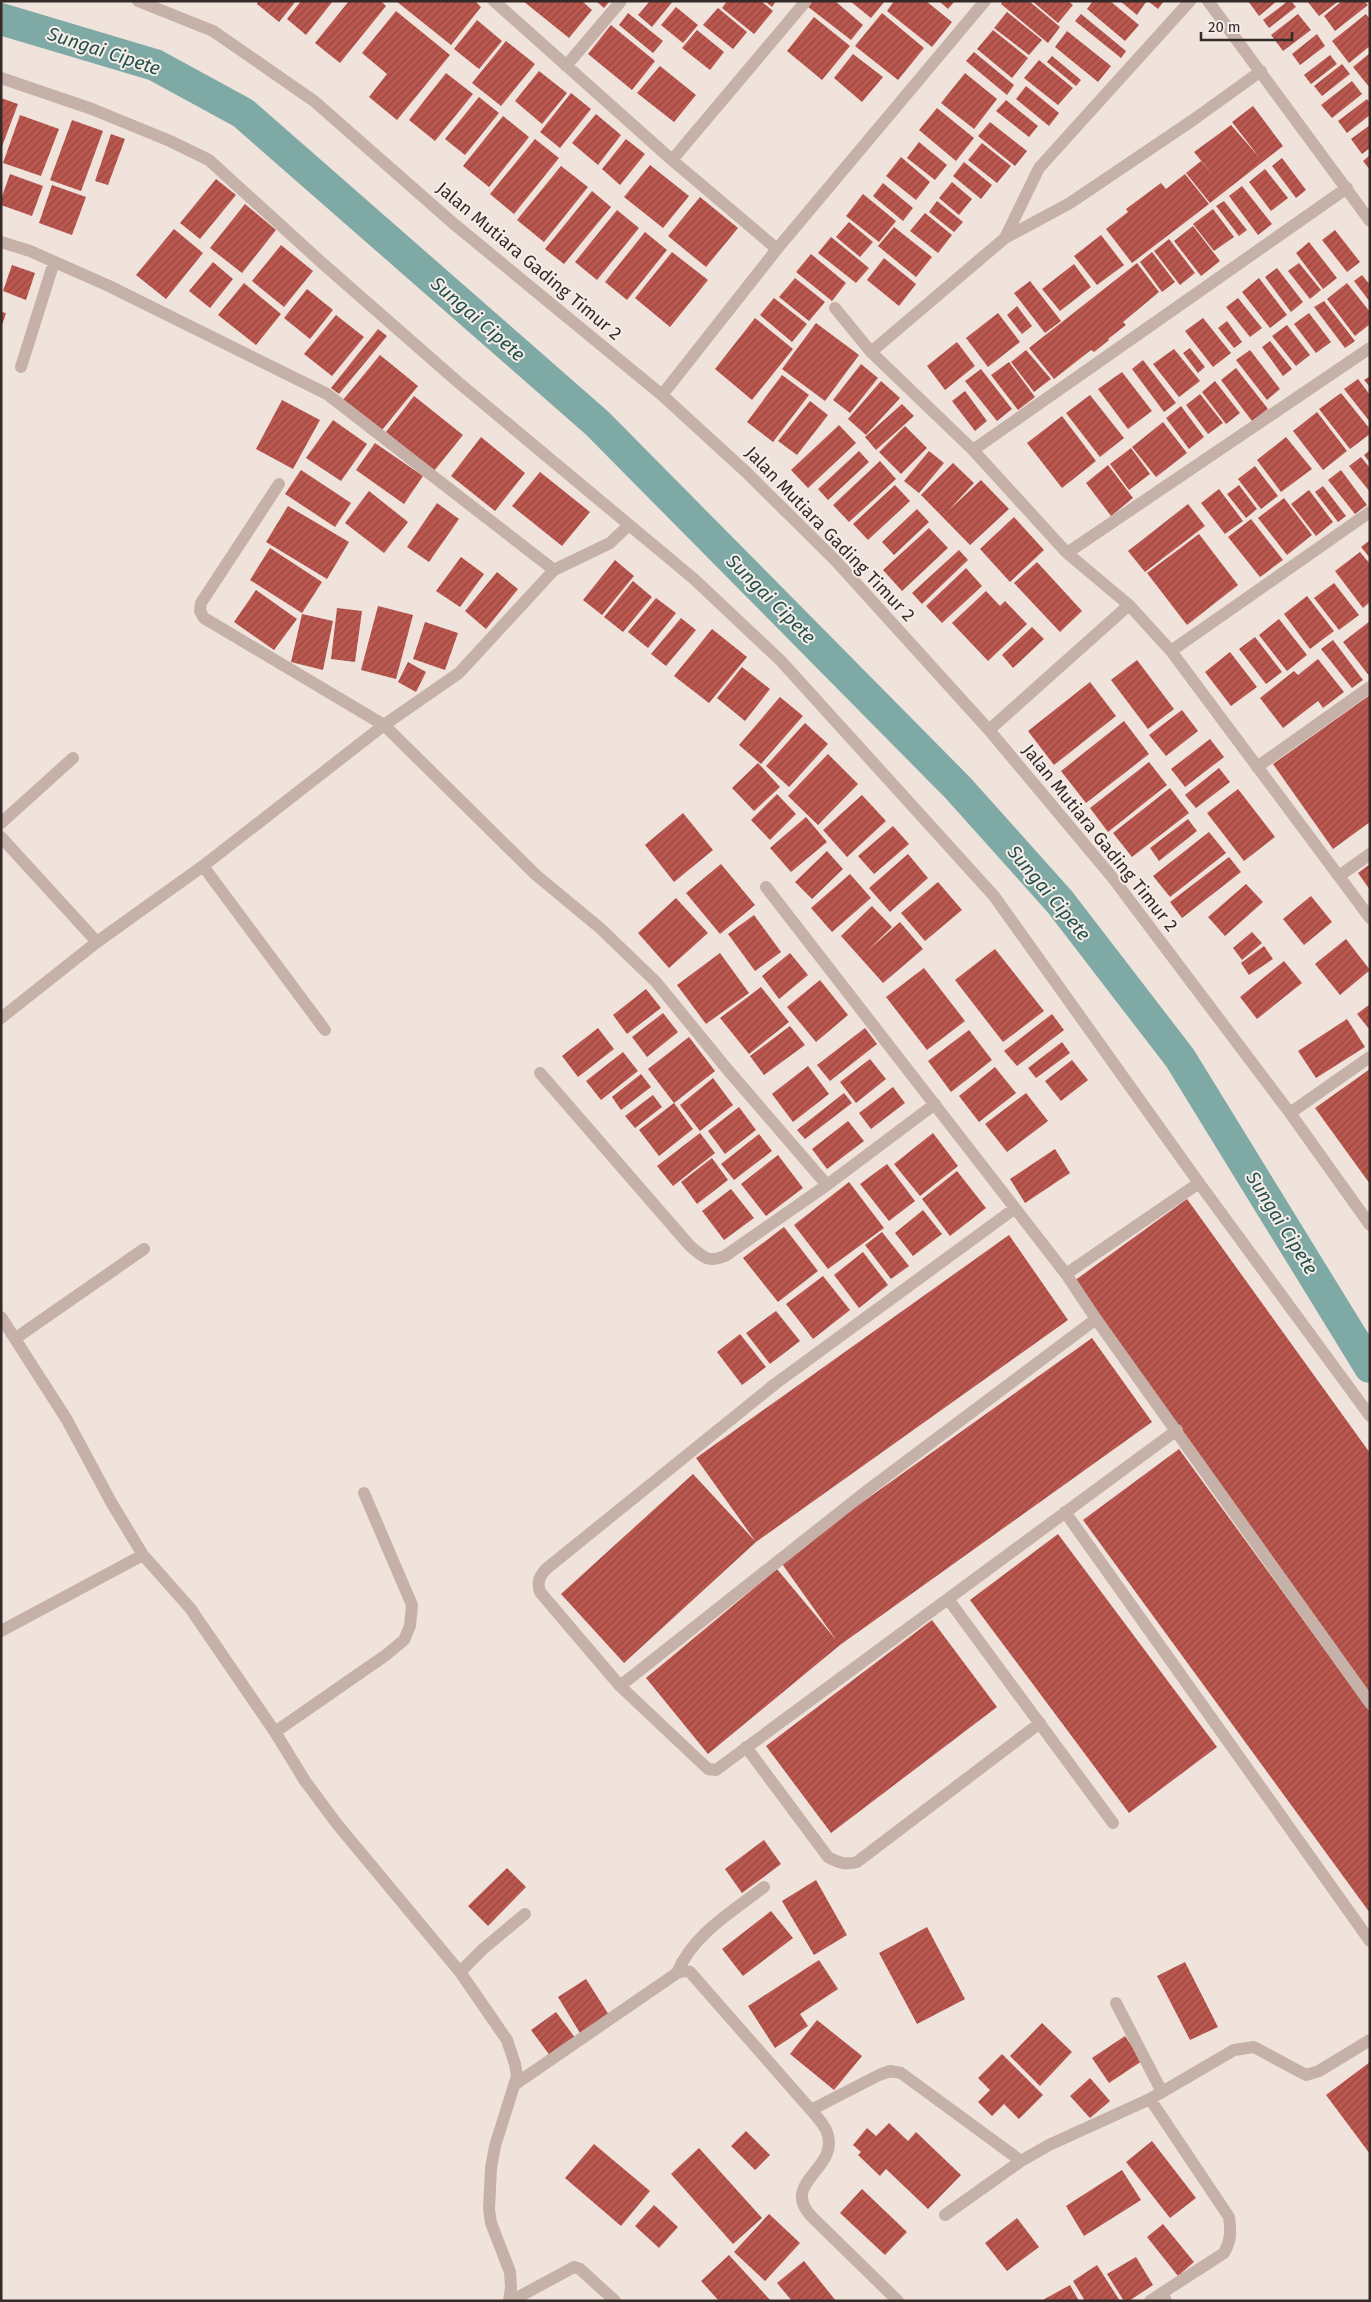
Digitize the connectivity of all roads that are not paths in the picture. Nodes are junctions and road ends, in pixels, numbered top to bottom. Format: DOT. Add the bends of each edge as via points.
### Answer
graph roads {
  1 [pos="138,1"];
  2 [pos="494,1"];
  3 [pos="621,1"];
  4 [pos="806,1"];
  5 [pos="985,1"];
  6 [pos="1190,1"];
  7 [pos="1208,1"];
  8 [pos="566,66"];
  9 [pos="1260,71"];
  10 [pos="1,78"];
  11 [pos="672,160"];
  12 [pos="1347,188"];
  13 [pos="1370,221"];
  14 [pos="1005,238"];
  15 [pos="1,242"];
  16 [pos="778,249"];
  17 [pos="54,262"];
  18 [pos="835,308"];
  19 [pos="1370,348"];
  20 [pos="871,352"];
  21 [pos="21,367"];
  22 [pos="662,395"];
  23 [pos="973,450"];
  24 [pos="279,484"];
  25 [pos="1370,512"];
  26 [pos="629,526"];
  27 [pos="1068,553"];
  28 [pos="554,570"];
  29 [pos="1129,605"];
  30 [pos="1171,651"];
  31 [pos="1370,687"];
  32 [pos="384,725"];
  33 [pos="989,730"];
  34 [pos="73,758"];
  35 [pos="1257,767"];
  36 [pos="1,824"];
  37 [pos="1,837"];
  38 [pos="1370,854"];
  39 [pos="203,866"];
  40 [pos="1338,876"];
  41 [pos="766,887"];
  42 [pos="1370,918"];
  43 [pos="97,942"];
  44 [pos="1,1018"];
  45 [pos="325,1030"];
  46 [pos="1370,1057"];
  47 [pos="540,1073"];
  48 [pos="935,1104"];
  49 [pos="1290,1113"];
  50 [pos="1199,1183"];
  51 [pos="827,1185"];
  52 [pos="1014,1209"];
  53 [pos="1370,1225"];
  54 [pos="144,1249"];
  55 [pos="1066,1274"];
  56 [pos="1,1317"];
  57 [pos="1096,1319"];
  58 [pos="16,1338"];
  59 [pos="1370,1416"];
  60 [pos="1177,1430"];
  61 [pos="364,1493"];
  62 [pos="1065,1512"];
  63 [pos="143,1555"];
  64 [pos="948,1598"];
  65 [pos="1,1630"];
  66 [pos="620,1686"];
  67 [pos="1370,1703"];
  68 [pos="1040,1724"];
  69 [pos="275,1732"];
  70 [pos="746,1747"];
  71 [pos="1113,1823"];
  72 [pos="764,1887"];
  73 [pos="525,1914"];
  74 [pos="1370,1941"];
  75 [pos="460,1972"];
  76 [pos="677,1973"];
  77 [pos="1116,2003"];
  78 [pos="1370,2040"];
  79 [pos="514,2085"];
  80 [pos="1162,2092"];
  81 [pos="1150,2099"];
  82 [pos="811,2110"];
  83 [pos="1021,2161"];
  84 [pos="945,2215"];
  85 [pos="1164,2297"];
  86 [pos="897,2300"];
  87 [pos="510,2301"];
  88 [pos="615,2301"];
  89 [pos="1150,2301"];
  1 -- 22 [label="street, Jalan Mutiara Gading Timur 2" via="213,31 314,101 454,224"];
  2 -- 8 [label="street"];
  3 -- 8 [label="street"];
  4 -- 11 [label="street"];
  5 -- 16 [label="street"];
  6 -- 14 [label="street" via="1039,168"];
  7 -- 9 [label="street"];
  8 -- 11 [label="street"];
  9 -- 12 [label="street"];
  9 -- 14 [label="street" via="1070,203"];
  10 -- 26 [label="street" via="92,109 209,160 321,262"];
  11 -- 16 [label="street"];
  12 -- 13 [label="street"];
  12 -- 23 [label="street"];
  14 -- 20 [label="street"];
  15 -- 17 [label="street"];
  16 -- 22 [label="street"];
  17 -- 21 [label="street"];
  17 -- 28 [label="street" via="327,394"];
  18 -- 20 [label="street"];
  19 -- 27 [label="street"];
  20 -- 23 [label="street"];
  22 -- 33 [label="street, Jalan Mutiara Gading Timur 2" via="835,560"];
  23 -- 27 [label="street"];
  24 -- 32 [label="street" via="201,603 200,611 204,618"];
  25 -- 30 [label="street"];
  26 -- 28 [label="street" via="610,543"];
  26 -- 50 [label="street" via="694,578 781,661 994,896"];
  27 -- 29 [label="street"];
  28 -- 32 [label="street" via="459,673"];
  29 -- 30 [label="street"];
  29 -- 33 [label="street"];
  30 -- 35 [label="street"];
  31 -- 35 [label="street"];
  32 -- 39 [label="street"];
  32 -- 51 [label="street" via="529,868 600,928 656,982"];
  33 -- 49 [label="street, Jalan Mutiara Gading Timur 2" via="1112,877"];
  34 -- 36 [label="street"];
  35 -- 40 [label="street"];
  37 -- 43 [label="street"];
  38 -- 40 [label="street"];
  39 -- 43 [label="street"];
  39 -- 45 [label="street"];
  40 -- 42 [label="street"];
  41 -- 48 [label="street"];
  43 -- 44 [label="street"];
  46 -- 49 [label="street"];
  47 -- 51 [label="street" via="690,1246 710,1260 725,1256"];
  48 -- 51 [label="street"];
  48 -- 52 [label="street"];
  49 -- 53 [label="street, Jalan Mutiara Gading Timur 2"];
  50 -- 55 [label="street"];
  50 -- 59 [label="street"];
  52 -- 55 [label="street"];
  52 -- 66 [label="street" via="775,1384 546,1569 540,1577 540,1592"];
  54 -- 58 [label="street"];
  55 -- 57 [label="street"];
  56 -- 58 [label="street"];
  57 -- 60 [label="street"];
  57 -- 66 [label="street" via="868,1490"];
  58 -- 63 [label="street" via="67,1420"];
  60 -- 62 [label="street"];
  60 -- 67 [label="street"];
  61 -- 69 [label="street" via="412,1605 410,1626 404,1640 386,1655"];
  62 -- 64 [label="street"];
  62 -- 74 [label="street"];
  63 -- 65 [label="street"];
  63 -- 69 [label="street" via="190,1608"];
  64 -- 68 [label="street"];
  64 -- 70 [label="street"];
  66 -- 70 [label="street" via="708,1769 716,1770"];
  68 -- 70 [label="street" via="856,1862 847,1864 828,1857"];
  68 -- 71 [label="street"];
  69 -- 75 [label="street" via="305,1781 337,1824"];
  72 -- 76 [label="street" via="712,1926 688,1952"];
  73 -- 75 [label="street"];
  75 -- 79 [label="street" via="507,2040 516,2064"];
  76 -- 79 [label="street"];
  76 -- 82 [label="street" via="690,1972"];
  77 -- 80 [label="street"];
  78 -- 80 [label="street" via="1319,2071 1306,2075 1254,2047 1234,2050"];
  79 -- 87 [label="street" via="495,2146 489,2209 491,2223 510,2272"];
  80 -- 81 [label="street"];
  81 -- 83 [label="street"];
  81 -- 85 [label="street" via="1229,2217 1231,2231 1230,2243 1224,2253"];
  82 -- 83 [label="street" via="879,2075 890,2071 901,2073"];
  82 -- 86 [label="street" via="826,2131 829,2143 828,2152 804,2186 801,2204"];
  83 -- 84 [label="street"];
  85 -- 89 [label="street"];
  87 -- 88 [label="street" via="576,2267"];
}
